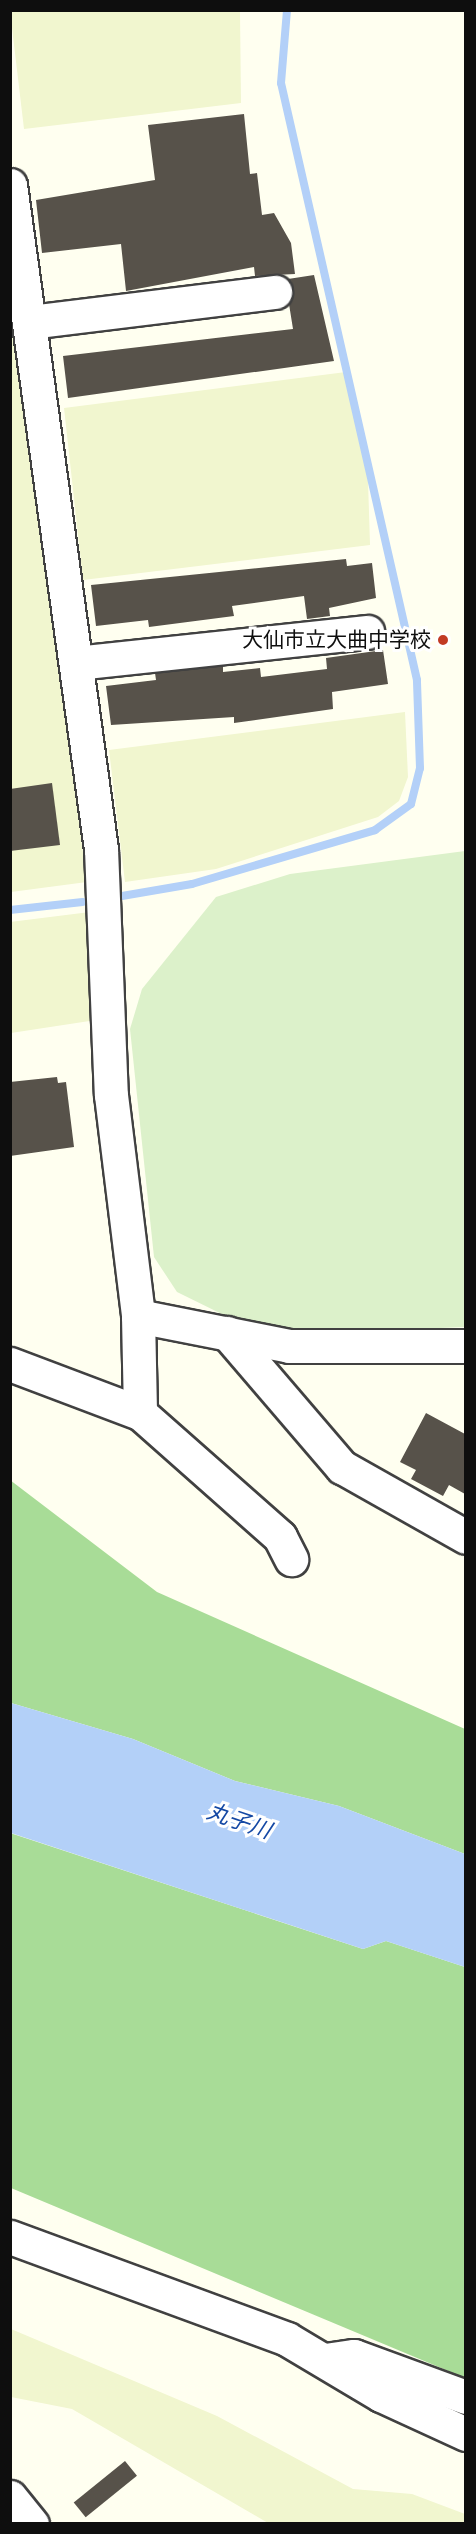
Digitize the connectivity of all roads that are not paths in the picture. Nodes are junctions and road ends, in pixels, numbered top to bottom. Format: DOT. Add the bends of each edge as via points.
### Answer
graph roads {
  1 [pos="10,185"];
  2 [pos="275,292"];
  3 [pos="29,322"];
  4 [pos="367,632"];
  5 [pos="76,663"];
  6 [pos="138,1316"];
  7 [pos="227,1334"];
  8 [pos="465,1346"];
  9 [pos="10,1364"];
  10 [pos="140,1413"];
  11 [pos="465,1537"];
  12 [pos="291,1559"];
  13 [pos="10,2237"];
  14 [pos="323,2360"];
  15 [pos="465,2397"];
  16 [pos="465,2434"];
  17 [pos="10,2497"];
  18 [pos="32,2523"];
  1 -- 3 [label="street"];
  2 -- 3 [label="street"];
  3 -- 5 [label="street"];
  4 -- 5 [label="street"];
  5 -- 6 [label="street" via="101,849 111,1095"];
  6 -- 7 [label="street"];
  6 -- 10 [label="street"];
  7 -- 8 [label="street" via="289,1346"];
  7 -- 11 [label="street" via="342,1467"];
  9 -- 10 [label="street"];
  10 -- 12 [label="street" via="280,1537"];
  13 -- 14 [label="street" via="287,2339"];
  14 -- 15 [label="street" via="354,2356"];
  14 -- 16 [label="street"];
  17 -- 18 [label="street"];
}
